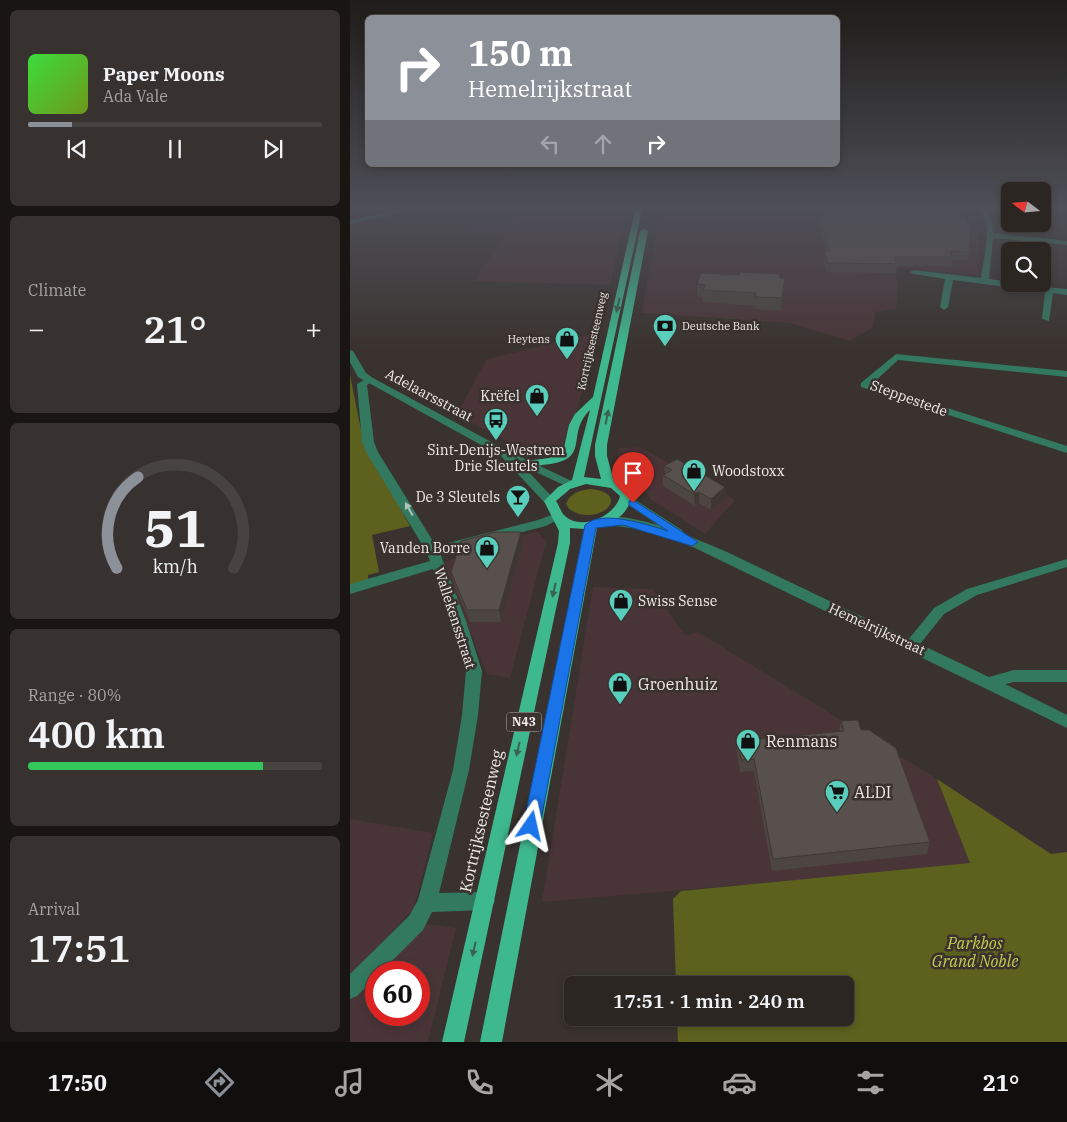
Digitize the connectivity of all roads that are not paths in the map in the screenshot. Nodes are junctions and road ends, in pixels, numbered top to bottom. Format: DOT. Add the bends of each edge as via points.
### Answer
graph roads {
  1 [pos="629,255"];
  2 [pos="639,255"];
  3 [pos="987,255"];
  4 [pos="914,272"];
  5 [pos="950,276"];
  6 [pos="985,281"];
  7 [pos="1001,283"];
  8 [pos="1051,290"];
  9 [pos="1049,292"];
  10 [pos="1067,292"];
  11 [pos="944,307"];
  12 [pos="1046,320"];
  13 [pos="350,353"];
  14 [pos="1067,374"];
  15 [pos="369,380"];
  16 [pos="597,398"];
  17 [pos="1067,450"];
  18 [pos="504,453"];
  19 [pos="530,463"];
  20 [pos="608,482"];
  21 [pos="574,483"];
  22 [pos="626,498"];
  23 [pos="550,501"];
  24 [pos="559,519"];
  25 [pos="599,523"];
  26 [pos="692,542"];
  27 [pos="435,557"];
  28 [pos="1067,563"];
  29 [pos="350,589"];
  30 [pos="911,645"];
  31 [pos="1067,676"];
  32 [pos="988,683"];
  33 [pos="1067,722"];
  34 [pos="485,901"];
  35 [pos="427,903"];
  36 [pos="350,989"];
  37 [pos="453,1042"];
  38 [pos="491,1042"];
  1 -- 16 [label="main road, Kortrijksesteenweg, one-way"];
  20 -- 2 [label="main road, one-way" via="601,445"];
  3 -- 6 [label="street"];
  4 -- 5 [label="street"];
  5 -- 6 [label="street"];
  5 -- 11 [label="street"];
  6 -- 7 [label="street"];
  8 -- 10 [label="street"];
  9 -- 12 [label="street"];
  13 -- 15 [label="street, Adelaarsstraat" via="362,375"];
  14 -- 17 [label="street, Steppestede" via="896,357 865,385"];
  15 -- 18 [label="street, Adelaarsstraat"];
  27 -- 15 [label="street, Wallekensstraat, one-way" via="368,442 362,384"];
  16 -- 19 [label="main road" via="580,413 568,454 556,461"];
  16 -- 21 [label="main road, Kortrijksesteenweg"];
  18 -- 19 [label="street, Adelaarsstraat"];
  18 -- 23 [label="street, Adelaarsstraat"];
  19 -- 21 [label="street, Adelaarsstraat"];
  20 -- 21 [label="main road" via="586,480"];
  20 -- 22 [label="main road" via="621,489"];
  21 -- 23 [label="main road" via="558,491"];
  22 -- 25 [label="main road" via="626,505 619,514"];
  22 -- 26 [label="street, Hemelrijkstraat"];
  23 -- 24 [label="main road, N43"];
  24 -- 25 [label="main road" via="575,525"];
  24 -- 27 [label="street"];
  24 -- 34 [label="main road, Kortrijksesteenweg / N43, one-way" via="565,531 564,543"];
  25 -- 26 [label="street, Hemelrijkstraat" via="640,525"];
  25 -- 38 [label="main road, N43"];
  26 -- 30 [label="street, Hemelrijkstraat"];
  27 -- 29 [label="street"];
  27 -- 35 [label="street, Wallekensstraat" via="474,671 461,770"];
  28 -- 30 [label="street" via="972,592 939,611"];
  30 -- 32 [label="street, Hemelrijkstraat"];
  31 -- 32 [label="street" via="1014,676"];
  32 -- 33 [label="street, Hemelrijkstraat"];
  34 -- 35 [label="street"];
  34 -- 37 [label="main road, Kortrijksesteenweg / N43, one-way"];
  35 -- 36 [label="street, Wallekensstraat" via="416,924"];
}
